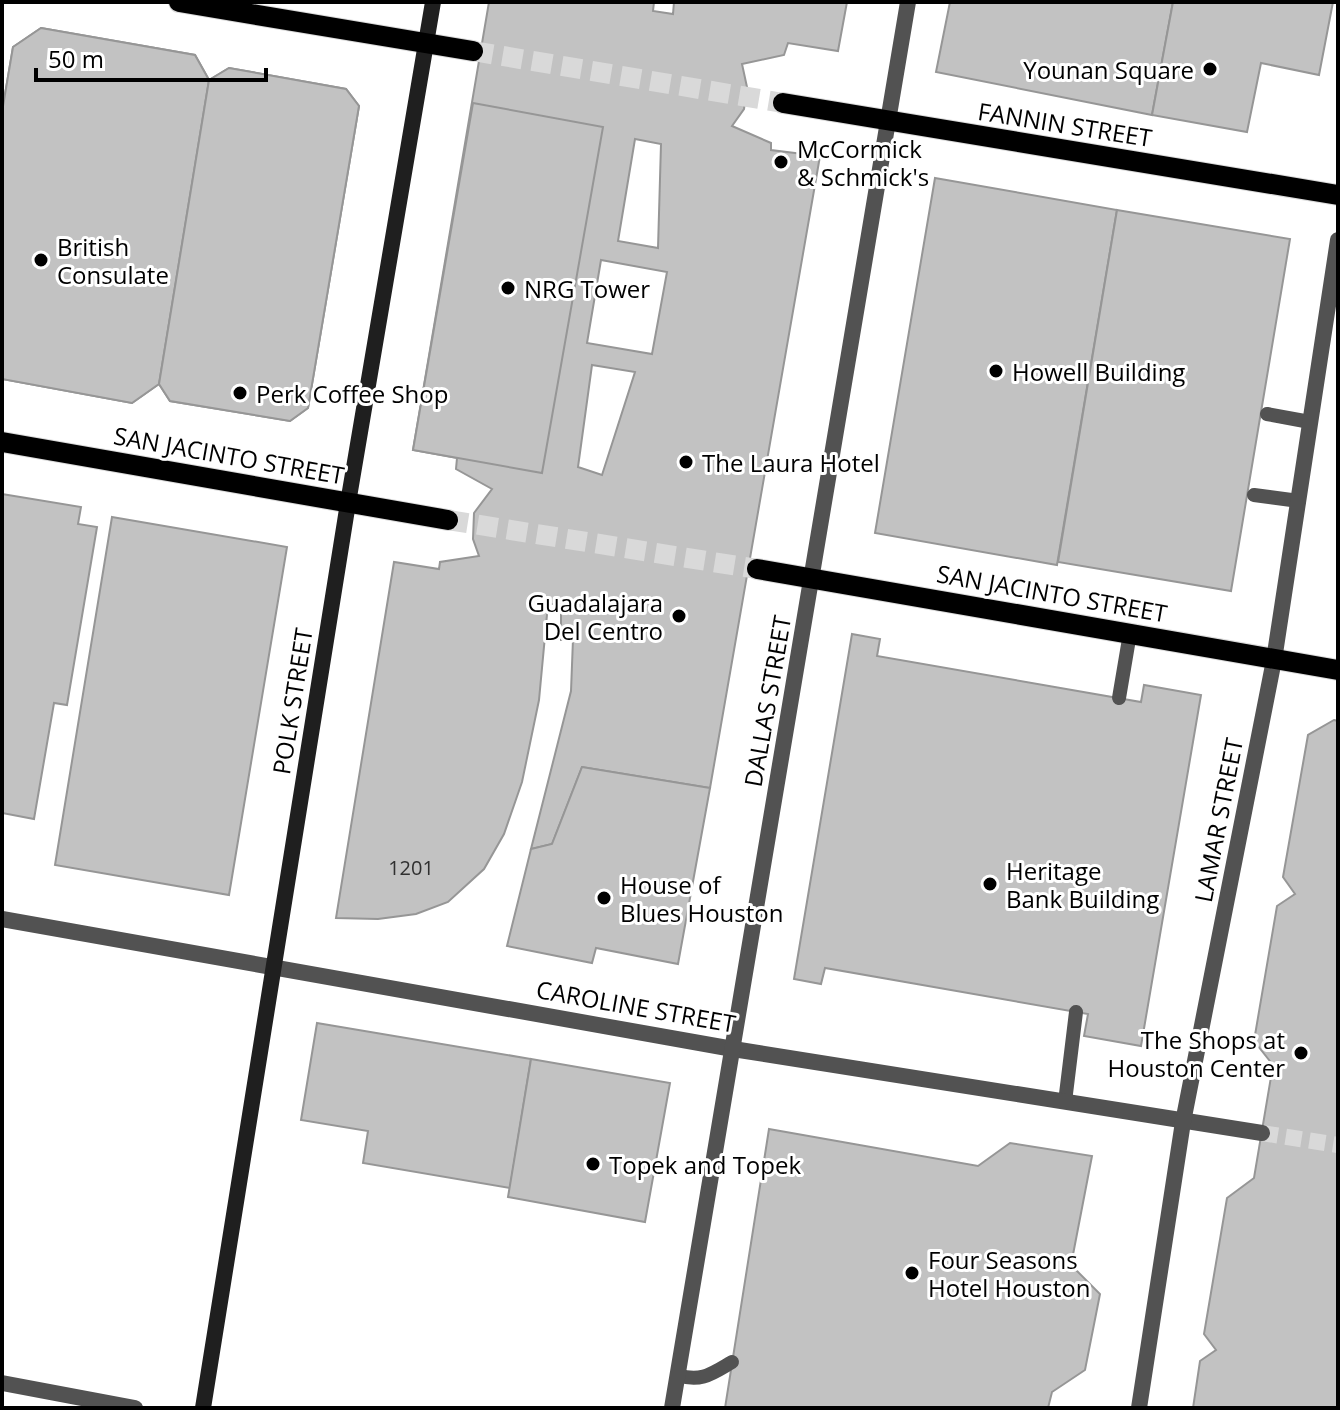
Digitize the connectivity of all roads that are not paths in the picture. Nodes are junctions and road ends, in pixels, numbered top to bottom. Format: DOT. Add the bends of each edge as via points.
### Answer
graph roads {
  1 [pos="179,2"];
  2 [pos="433,2"];
  3 [pos="908,2"];
  4 [pos="427,43"];
  5 [pos="473,51"];
  6 [pos="783,103"];
  7 [pos="888,121"];
  8 [pos="1338,195"];
  9 [pos="1338,240"];
  10 [pos="1267,414"];
  11 [pos="1310,422"];
  12 [pos="2,442"];
  13 [pos="1254,495"];
  14 [pos="1299,501"];
  15 [pos="348,503"];
  16 [pos="448,520"];
  17 [pos="757,569"];
  18 [pos="812,577"];
  19 [pos="1130,633"];
  20 [pos="1274,660"];
  21 [pos="1338,670"];
  22 [pos="1119,698"];
  23 [pos="2,919"];
  24 [pos="273,965"];
  25 [pos="1076,1012"];
  26 [pos="733,1049"];
  27 [pos="1065,1102"];
  28 [pos="1183,1122"];
  29 [pos="1262,1133"];
  30 [pos="732,1362"];
  31 [pos="678,1375"];
  32 [pos="2,1383"];
  33 [pos="135,1408"];
  34 [pos="203,1408"];
  35 [pos="672,1408"];
  36 [pos="1139,1408"];
  1 -- 4 [label="main road"];
  2 -- 4 [label="main road, POLK STREET"];
  3 -- 7 [label="street, DALLAS STREET"];
  4 -- 5 [label="main road"];
  4 -- 15 [label="main road, POLK STREET"];
  6 -- 7 [label="main road, FANNIN STREET"];
  7 -- 8 [label="main road, FANNIN STREET"];
  7 -- 18 [label="street, DALLAS STREET"];
  9 -- 11 [label="street, LAMAR STREET"];
  10 -- 11 [label="lane"];
  11 -- 14 [label="street, LAMAR STREET"];
  12 -- 15 [label="main road, SAN JACINTO STREET"];
  13 -- 14 [label="lane"];
  14 -- 20 [label="street, LAMAR STREET"];
  15 -- 16 [label="main road, SAN JACINTO STREET"];
  15 -- 24 [label="main road, POLK STREET"];
  17 -- 18 [label="main road, SAN JACINTO STREET"];
  18 -- 19 [label="main road, SAN JACINTO STREET"];
  18 -- 26 [label="street, DALLAS STREET"];
  19 -- 20 [label="main road, SAN JACINTO STREET"];
  19 -- 22 [label="lane"];
  20 -- 21 [label="main road, SAN JACINTO STREET"];
  20 -- 28 [label="street, LAMAR STREET"];
  23 -- 24 [label="street, CAROLINE STREET"];
  24 -- 26 [label="street, CAROLINE STREET"];
  24 -- 34 [label="main road, POLK STREET"];
  25 -- 27 [label="lane"];
  26 -- 27 [label="street, CAROLINE STREET"];
  26 -- 31 [label="street, DALLAS STREET"];
  27 -- 28 [label="street, CAROLINE STREET"];
  28 -- 29 [label="street, CAROLINE STREET"];
  28 -- 36 [label="street, LAMAR STREET"];
  30 -- 31 [label="lane" via="705,1378"];
  31 -- 35 [label="street, DALLAS STREET"];
  32 -- 33 [label="street"];
}
